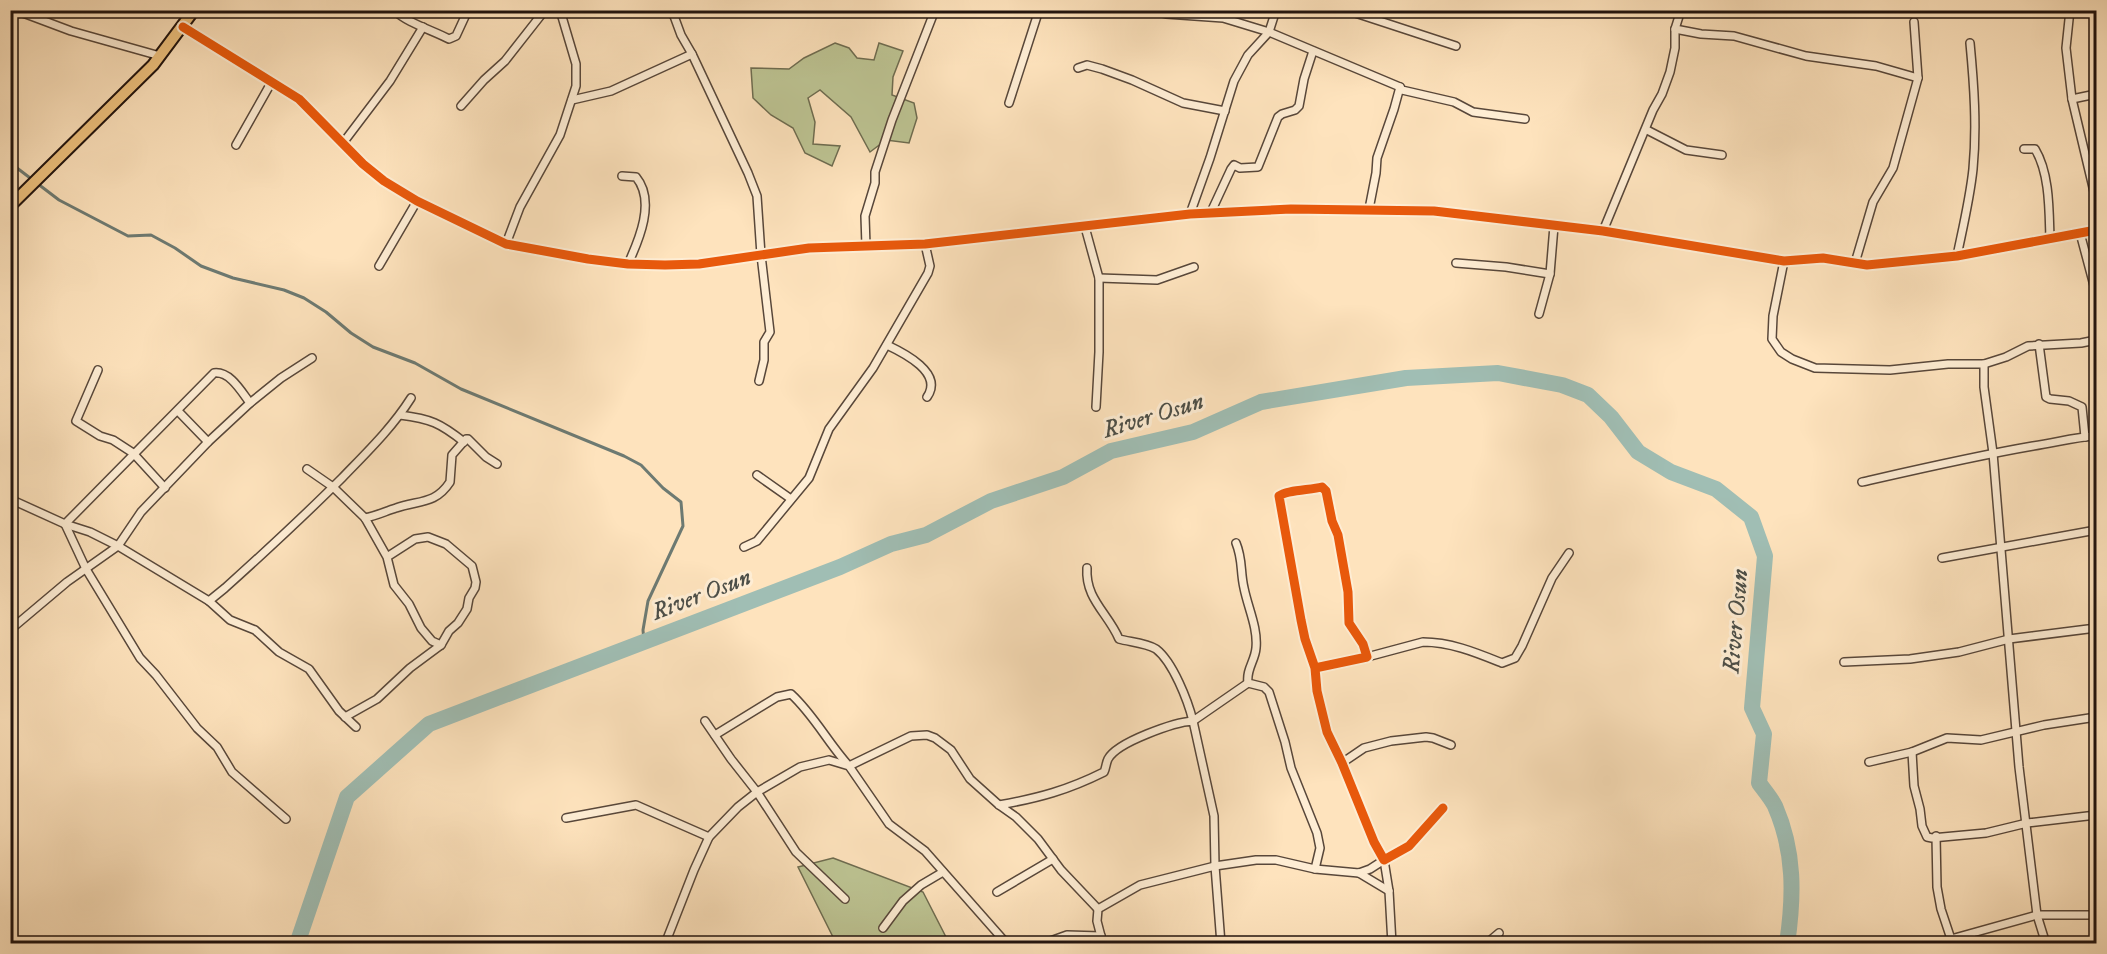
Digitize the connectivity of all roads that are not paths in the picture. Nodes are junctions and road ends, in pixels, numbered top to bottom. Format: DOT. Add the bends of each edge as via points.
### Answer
graph roads {
  1 [pos="15,10"];
  2 [pos="194,10"];
  3 [pos="394,10"];
  4 [pos="468,10"];
  5 [pos="545,10"];
  6 [pos="560,10"];
  7 [pos="682,10"];
  8 [pos="935,10"];
  9 [pos="1039,10"];
  10 [pos="1151,10"];
  11 [pos="1276,10"];
  12 [pos="1346,10"];
  13 [pos="1681,10"];
  14 [pos="2070,10"];
  15 [pos="671,13"];
  16 [pos="1914,22"];
  17 [pos="183,27"];
  18 [pos="423,27"];
  19 [pos="1675,29"];
  20 [pos="1269,32"];
  21 [pos="1970,43"];
  22 [pos="1456,46"];
  23 [pos="1313,51"];
  24 [pos="692,54"];
  25 [pos="160,56"];
  26 [pos="1078,68"];
  27 [pos="1918,78"];
  28 [pos="271,83"];
  29 [pos="1400,87"];
  30 [pos="2097,94"];
  31 [pos="2072,99"];
  32 [pos="572,100"];
  33 [pos="1009,104"];
  34 [pos="461,106"];
  35 [pos="1225,111"];
  36 [pos="1525,119"];
  37 [pos="1647,130"];
  38 [pos="343,143"];
  39 [pos="236,145"];
  40 [pos="2024,149"];
  41 [pos="1722,154"];
  42 [pos="622,176"];
  43 [pos="2097,200"];
  44 [pos="417,201"];
  45 [pos="10,206"];
  46 [pos="1369,209"];
  47 [pos="1211,212"];
  48 [pos="1190,214"];
  49 [pos="1554,226"];
  50 [pos="1085,227"];
  51 [pos="2097,230"];
  52 [pos="1603,231"];
  53 [pos="2080,233"];
  54 [pos="2050,239"];
  55 [pos="506,243"];
  56 [pos="925,244"];
  57 [pos="866,246"];
  58 [pos="761,255"];
  59 [pos="1957,256"];
  60 [pos="1784,261"];
  61 [pos="1456,263"];
  62 [pos="1855,263"];
  63 [pos="628,264"];
  64 [pos="379,266"];
  65 [pos="1194,267"];
  66 [pos="1550,274"];
  67 [pos="1099,278"];
  68 [pos="2097,293"];
  69 [pos="1539,314"];
  70 [pos="2097,340"];
  71 [pos="2039,344"];
  72 [pos="887,345"];
  73 [pos="312,358"];
  74 [pos="1984,364"];
  75 [pos="1970,365"];
  76 [pos="98,370"];
  77 [pos="759,381"];
  78 [pos="1984,387"];
  79 [pos="927,397"];
  80 [pos="411,398"];
  81 [pos="250,403"];
  82 [pos="1096,407"];
  83 [pos="178,411"];
  84 [pos="400,415"];
  85 [pos="2097,436"];
  86 [pos="2085,437"];
  87 [pos="208,442"];
  88 [pos="464,442"];
  89 [pos="133,453"];
  90 [pos="1993,453"];
  91 [pos="497,464"];
  92 [pos="307,469"];
  93 [pos="757,475"];
  94 [pos="1862,482"];
  95 [pos="333,487"];
  96 [pos="165,488"];
  97 [pos="10,499"];
  98 [pos="791,499"];
  99 [pos="365,518"];
  100 [pos="65,524"];
  101 [pos="2097,530"];
  102 [pos="1236,543"];
  103 [pos="118,546"];
  104 [pos="744,547"];
  105 [pos="2001,549"];
  106 [pos="1569,553"];
  107 [pos="387,557"];
  108 [pos="1942,558"];
  109 [pos="1087,568"];
  110 [pos="86,569"];
  111 [pos="209,601"];
  112 [pos="2097,628"];
  113 [pos="10,630"];
  114 [pos="2009,639"];
  115 [pos="441,645"];
  116 [pos="1367,657"];
  117 [pos="1844,662"];
  118 [pos="1315,668"];
  119 [pos="1248,684"];
  120 [pos="345,717"];
  121 [pos="2097,717"];
  122 [pos="705,721"];
  123 [pos="1193,721"];
  124 [pos="356,728"];
  125 [pos="2017,731"];
  126 [pos="715,735"];
  127 [pos="1451,745"];
  128 [pos="1912,752"];
  129 [pos="1869,762"];
  130 [pos="1342,763"];
  131 [pos="849,766"];
  132 [pos="757,792"];
  133 [pos="999,805"];
  134 [pos="1443,808"];
  135 [pos="2097,815"];
  136 [pos="566,818"];
  137 [pos="286,819"];
  138 [pos="2027,823"];
  139 [pos="1936,836"];
  140 [pos="709,837"];
  141 [pos="1053,859"];
  142 [pos="1384,860"];
  143 [pos="1215,866"];
  144 [pos="1316,869"];
  145 [pos="943,872"];
  146 [pos="1359,873"];
  147 [pos="1389,891"];
  148 [pos="997,892"];
  149 [pos="845,899"];
  150 [pos="1098,909"];
  151 [pos="2037,915"];
  152 [pos="2097,915"];
  153 [pos="883,928"];
  154 [pos="1499,933"];
  155 [pos="1102,940"];
  156 [pos="1952,941"];
  157 [pos="665,944"];
  158 [pos="1007,944"];
  159 [pos="1042,944"];
  160 [pos="1221,944"];
  161 [pos="1392,944"];
  162 [pos="1486,944"];
  163 [pos="2046,944"];
  1 -- 25 [label="street" via="71,31"];
  2 -- 17 [label="main road"];
  3 -- 18 [label="street" via="400,17"];
  4 -- 18 [label="street" via="453,39"];
  5 -- 34 [label="street" via="505,61"];
  6 -- 32 [label="street" via="576,64"];
  7 -- 15 [label="street"];
  8 -- 57 [label="street" via="875,172 865,216"];
  9 -- 33 [label="street"];
  10 -- 20 [label="street" via="1223,18"];
  11 -- 20 [label="street"];
  12 -- 22 [label="street"];
  13 -- 19 [label="street"];
  14 -- 31 [label="street" via="2066,48"];
  15 -- 24 [label="street"];
  16 -- 27 [label="street"];
  17 -- 25 [label="main road"];
  17 -- 28 [label="street"];
  18 -- 38 [label="street" via="390,81"];
  19 -- 27 [label="street" via="1734,36 1806,56 1876,66"];
  19 -- 37 [label="street" via="1670,72"];
  20 -- 23 [label="street"];
  20 -- 35 [label="street" via="1248,55 1234,81"];
  21 -- 59 [label="street" via="1974,147"];
  23 -- 29 [label="street"];
  23 -- 47 [label="street" via="1299,106 1278,117 1258,167 1234,165"];
  24 -- 32 [label="street" via="611,91"];
  24 -- 58 [label="street" via="757,196"];
  25 -- 45 [label="main road"];
  26 -- 35 [label="street" via="1087,65 1102,69 1183,103"];
  27 -- 62 [label="street" via="1893,168 1872,202"];
  28 -- 38 [label="street" via="299,99"];
  28 -- 39 [label="street"];
  29 -- 36 [label="street" via="1454,102 1473,112"];
  29 -- 46 [label="street" via="1377,158"];
  30 -- 31 [label="street"];
  31 -- 43 [label="street"];
  32 -- 55 [label="street" via="560,135 520,207"];
  35 -- 48 [label="street"];
  37 -- 41 [label="street" via="1686,150"];
  37 -- 52 [label="street"];
  38 -- 44 [label="street" via="384,181"];
  40 -- 54 [label="street" via="2035,149 2040,158 2048,196"];
  42 -- 63 [label="street" via="639,180 645,217"];
  44 -- 55 [label="street"];
  44 -- 64 [label="street"];
  46 -- 47 [label="street"];
  46 -- 49 [label="street" via="1434,211"];
  47 -- 48 [label="street"];
  48 -- 50 [label="street"];
  49 -- 52 [label="street"];
  49 -- 66 [label="street"];
  50 -- 56 [label="street"];
  50 -- 67 [label="street"];
  51 -- 53 [label="street"];
  52 -- 60 [label="street"];
  53 -- 54 [label="street"];
  53 -- 68 [label="street"];
  54 -- 59 [label="street"];
  55 -- 63 [label="street"];
  56 -- 57 [label="street"];
  56 -- 72 [label="street" via="928,273"];
  57 -- 58 [label="street"];
  58 -- 63 [label="street" via="699,264"];
  58 -- 77 [label="street" via="770,332 764,342"];
  59 -- 62 [label="street"];
  60 -- 62 [label="street" via="1823,258"];
  60 -- 75 [label="street" via="1772,339 1792,359 1815,368 1834,369"];
  61 -- 66 [label="street"];
  65 -- 67 [label="street" via="1157,280"];
  66 -- 69 [label="street"];
  67 -- 82 [label="street"];
  70 -- 71 [label="street"];
  71 -- 74 [label="street"];
  71 -- 86 [label="street" via="2046,397 2082,407"];
  72 -- 79 [label="street" via="925,369 931,385"];
  72 -- 98 [label="street" via="829,429 808,478"];
  73 -- 81 [label="street"];
  74 -- 75 [label="street"];
  74 -- 78 [label="street"];
  75 -- 78 [label="street" via="1979,373"];
  76 -- 89 [label="street" via="76,421"];
  78 -- 90 [label="street"];
  80 -- 84 [label="street"];
  81 -- 83 [label="street" via="229,377 217,372"];
  81 -- 87 [label="street"];
  83 -- 87 [label="street"];
  83 -- 89 [label="street"];
  84 -- 88 [label="street" via="428,419"];
  84 -- 95 [label="street"];
  85 -- 86 [label="street"];
  86 -- 90 [label="street"];
  87 -- 96 [label="street"];
  88 -- 91 [label="street" via="468,440"];
  88 -- 99 [label="street" via="452,455 450,482 435,497"];
  89 -- 96 [label="street"];
  89 -- 100 [label="street"];
  90 -- 94 [label="street"];
  90 -- 105 [label="street"];
  92 -- 95 [label="street"];
  93 -- 98 [label="street"];
  95 -- 99 [label="street"];
  95 -- 111 [label="street"];
  96 -- 103 [label="street" via="141,512"];
  97 -- 100 [label="street"];
  98 -- 104 [label="street" via="757,541"];
  99 -- 107 [label="street"];
  100 -- 103 [label="street"];
  100 -- 110 [label="street"];
  101 -- 105 [label="street"];
  102 -- 119 [label="street" via="1256,637"];
  103 -- 110 [label="street"];
  103 -- 111 [label="street"];
  105 -- 108 [label="street"];
  105 -- 114 [label="street"];
  106 -- 116 [label="street" via="1552,578 1522,646 1509,662 1432,642"];
  107 -- 115 [label="street" via="394,585 421,628"];
  107 -- 115 [label="street" via="415,539 428,537 446,544 472,566 476,582 467,609"];
  109 -- 123 [label="street" via="1088,589 1119,639 1155,648 1188,700"];
  110 -- 113 [label="street"];
  110 -- 137 [label="street" via="140,657 174,700 218,747 232,772"];
  111 -- 120 [label="street" via="230,620 255,630 279,652 309,669"];
  112 -- 114 [label="street"];
  114 -- 117 [label="street" via="1910,659"];
  114 -- 125 [label="street"];
  115 -- 120 [label="street" via="377,699"];
  116 -- 118 [label="street"];
  116 -- 118 [label="street" via="1349,623 1338,535 1324,488 1283,493 1279,503 1305,639"];
  118 -- 130 [label="street" via="1327,732"];
  119 -- 123 [label="street"];
  119 -- 144 [label="street" via="1269,692 1291,768 1317,833 1320,848"];
  120 -- 124 [label="street"];
  121 -- 125 [label="street"];
  122 -- 126 [label="street"];
  123 -- 133 [label="street" via="1134,739 1107,760 1104,772 1078,785 1043,797"];
  123 -- 143 [label="street" via="1214,816"];
  125 -- 128 [label="street" via="1981,740 1947,738"];
  125 -- 138 [label="street"];
  126 -- 131 [label="street" via="777,698 791,694"];
  126 -- 132 [label="street"];
  127 -- 130 [label="street" via="1426,737 1391,741 1364,748"];
  128 -- 129 [label="street"];
  128 -- 139 [label="street" via="1922,826 1927,837"];
  130 -- 142 [label="street"];
  131 -- 132 [label="street" via="829,760 800,767"];
  131 -- 133 [label="street" via="911,735 927,735 951,750 970,779"];
  131 -- 145 [label="street" via="889,824 925,851"];
  132 -- 140 [label="street"];
  132 -- 149 [label="street" via="796,852"];
  133 -- 141 [label="street" via="1038,839"];
  134 -- 142 [label="street" via="1409,846"];
  135 -- 138 [label="street"];
  136 -- 140 [label="street" via="636,805"];
  138 -- 139 [label="street" via="1986,833"];
  138 -- 151 [label="street"];
  139 -- 156 [label="street" via="1937,887"];
  140 -- 157 [label="street"];
  141 -- 148 [label="street"];
  141 -- 150 [label="street"];
  142 -- 146 [label="street"];
  142 -- 147 [label="street"];
  143 -- 144 [label="street" via="1270,860"];
  143 -- 150 [label="street" via="1140,885"];
  143 -- 160 [label="street"];
  144 -- 146 [label="street"];
  145 -- 153 [label="street" via="903,901"];
  145 -- 158 [label="street"];
  146 -- 147 [label="street"];
  147 -- 161 [label="street"];
  150 -- 155 [label="street"];
  151 -- 152 [label="street"];
  151 -- 156 [label="street"];
  151 -- 163 [label="street"];
  154 -- 162 [label="street"];
  155 -- 159 [label="street" via="1067,935"];
}
